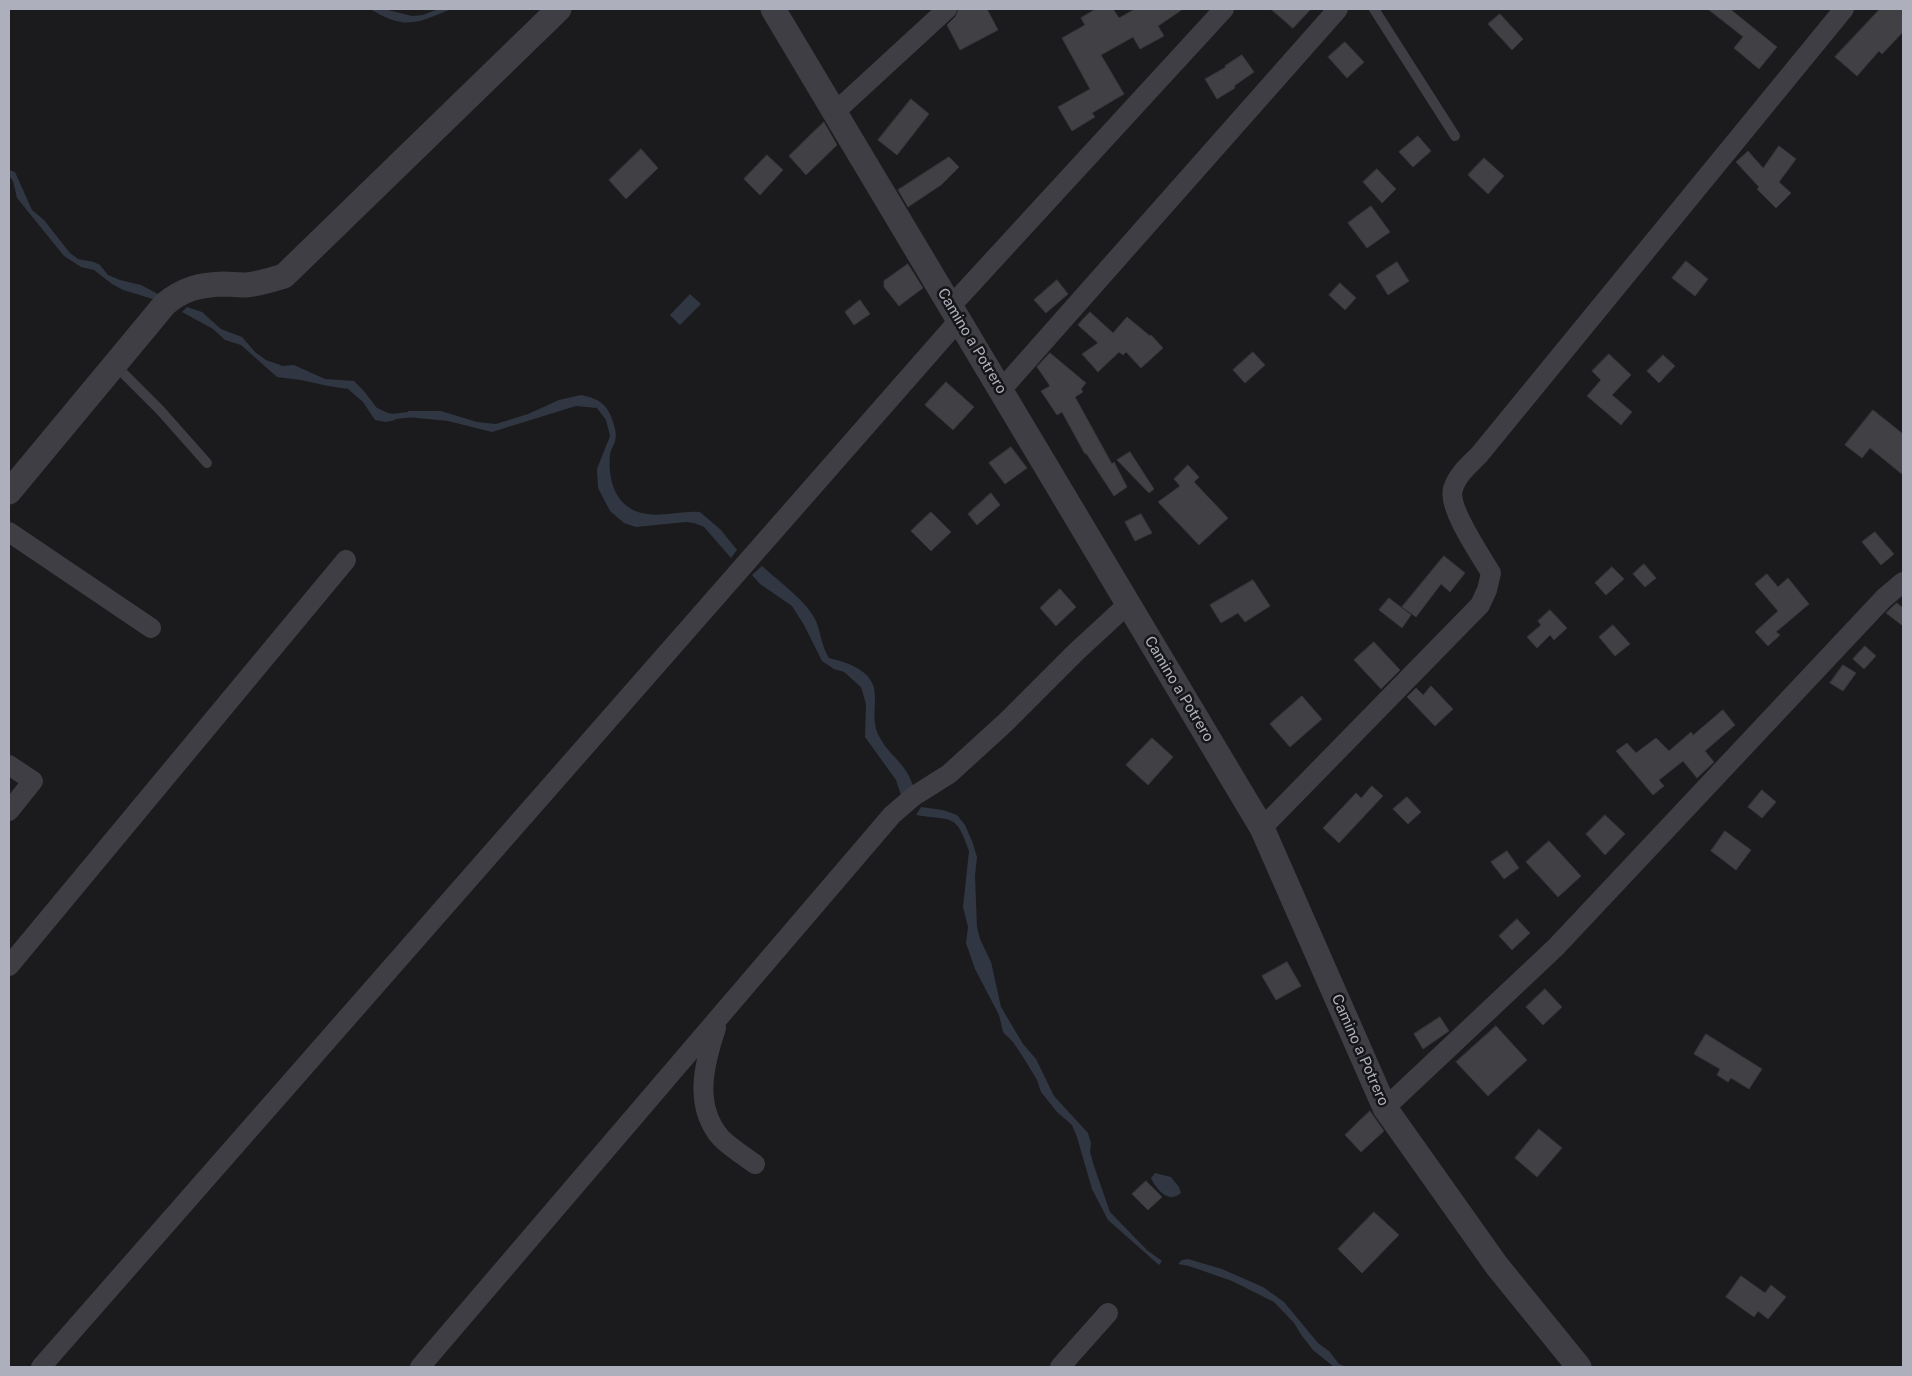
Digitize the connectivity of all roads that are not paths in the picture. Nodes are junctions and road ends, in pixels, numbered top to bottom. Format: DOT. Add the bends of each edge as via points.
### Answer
graph roads {
  1 [pos="560,9"];
  2 [pos="773,9"];
  3 [pos="947,9"];
  4 [pos="1224,9"];
  5 [pos="1338,9"];
  6 [pos="1374,9"];
  7 [pos="1844,9"];
  8 [pos="835,112"];
  9 [pos="1455,136"];
  10 [pos="955,313"];
  11 [pos="114,365"];
  12 [pos="1001,390"];
  13 [pos="207,463"];
  14 [pos="9,492"];
  15 [pos="9,532"];
  16 [pos="346,560"];
  17 [pos="1903,582"];
  18 [pos="1128,604"];
  19 [pos="151,628"];
  20 [pos="9,765"];
  21 [pos="9,811"];
  22 [pos="1262,828"];
  23 [pos="9,966"];
  24 [pos="718,1019"];
  25 [pos="1385,1108"];
  26 [pos="755,1164"];
  27 [pos="1108,1313"];
  28 [pos="41,1367"];
  29 [pos="420,1367"];
  30 [pos="1060,1367"];
  31 [pos="1579,1367"];
  1 -- 11 [label="street" via="284,276 266,282 196,287 178,293"];
  2 -- 8 [label="street, Camino a Potrero"];
  3 -- 8 [label="street"];
  4 -- 10 [label="street"];
  5 -- 12 [label="street"];
  6 -- 9 [label="lane"];
  7 -- 22 [label="street" via="1462,472 1452,490 1456,512 1491,573 1488,590 1480,605"];
  8 -- 10 [label="street, Camino a Potrero"];
  10 -- 12 [label="street, Camino a Potrero"];
  10 -- 28 [label="street"];
  11 -- 13 [label="lane"];
  11 -- 14 [label="street"];
  12 -- 18 [label="street, Camino a Potrero"];
  15 -- 19 [label="street"];
  16 -- 23 [label="street"];
  17 -- 25 [label="street" via="1884,598 1556,947"];
  18 -- 22 [label="street, Camino a Potrero"];
  18 -- 24 [label="street" via="949,774 914,796 892,815"];
  20 -- 21 [label="street" via="33,780"];
  22 -- 25 [label="street, Camino a Potrero"];
  24 -- 26 [label="street" via="702,1087 706,1113 722,1139"];
  24 -- 29 [label="street"];
  25 -- 31 [label="street, Camino a Potrero" via="1497,1266"];
  27 -- 30 [label="street"];
}
